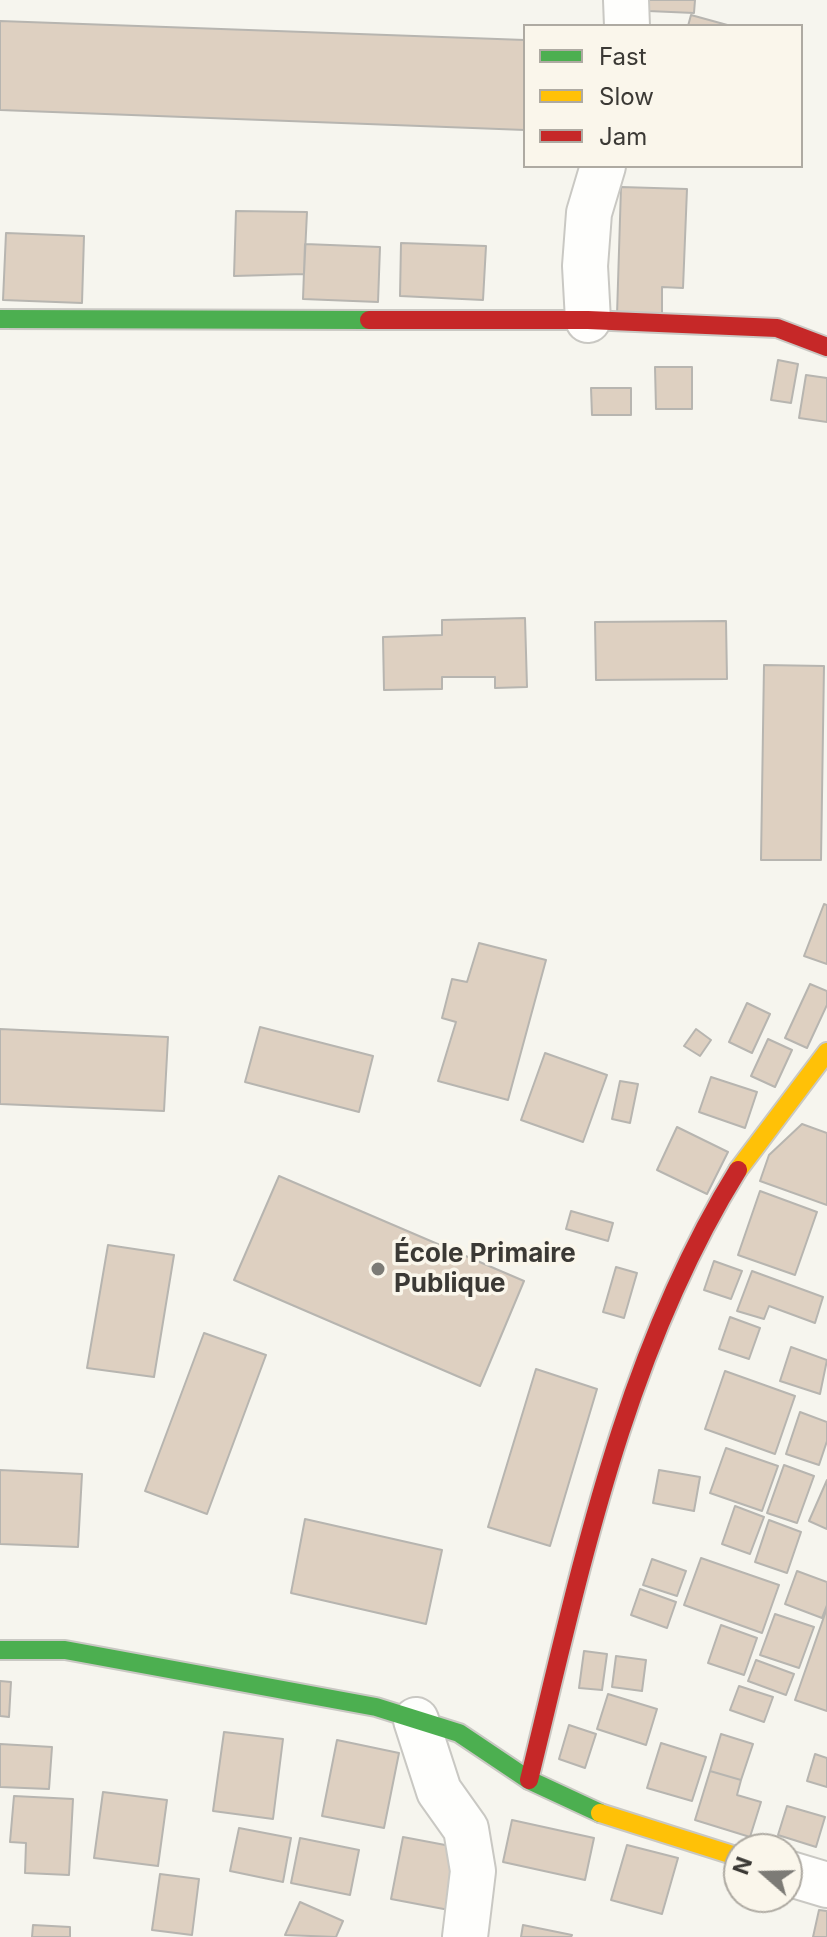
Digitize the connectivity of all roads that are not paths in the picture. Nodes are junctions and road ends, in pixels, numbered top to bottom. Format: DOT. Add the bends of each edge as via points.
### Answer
graph roads {
  1 [pos="626,0"];
  2 [pos="627,24"];
  3 [pos="602,168"];
  4 [pos="0,319"];
  5 [pos="588,320"];
  6 [pos="827,347"];
  7 [pos="827,1052"];
  8 [pos="0,1650"];
  9 [pos="416,1720"];
  10 [pos="529,1780"];
  11 [pos="723,1852"];
  12 [pos="803,1878"];
  13 [pos="827,1885"];
  14 [pos="465,1937"];
  1 -- 2 [label="street"];
  3 -- 5 [label="street" via="589,213"];
  4 -- 5 [label="street"];
  5 -- 6 [label="street" via="777,328"];
  7 -- 10 [label="street" via="743,1162 692,1252 644,1356 604,1484"];
  8 -- 9 [label="street" via="65,1650 376,1707"];
  9 -- 10 [label="street" via="459,1733"];
  9 -- 14 [label="street" via="439,1791 466,1829 473,1871"];
  10 -- 11 [label="street" via="598,1812"];
  12 -- 13 [label="street"];
}
